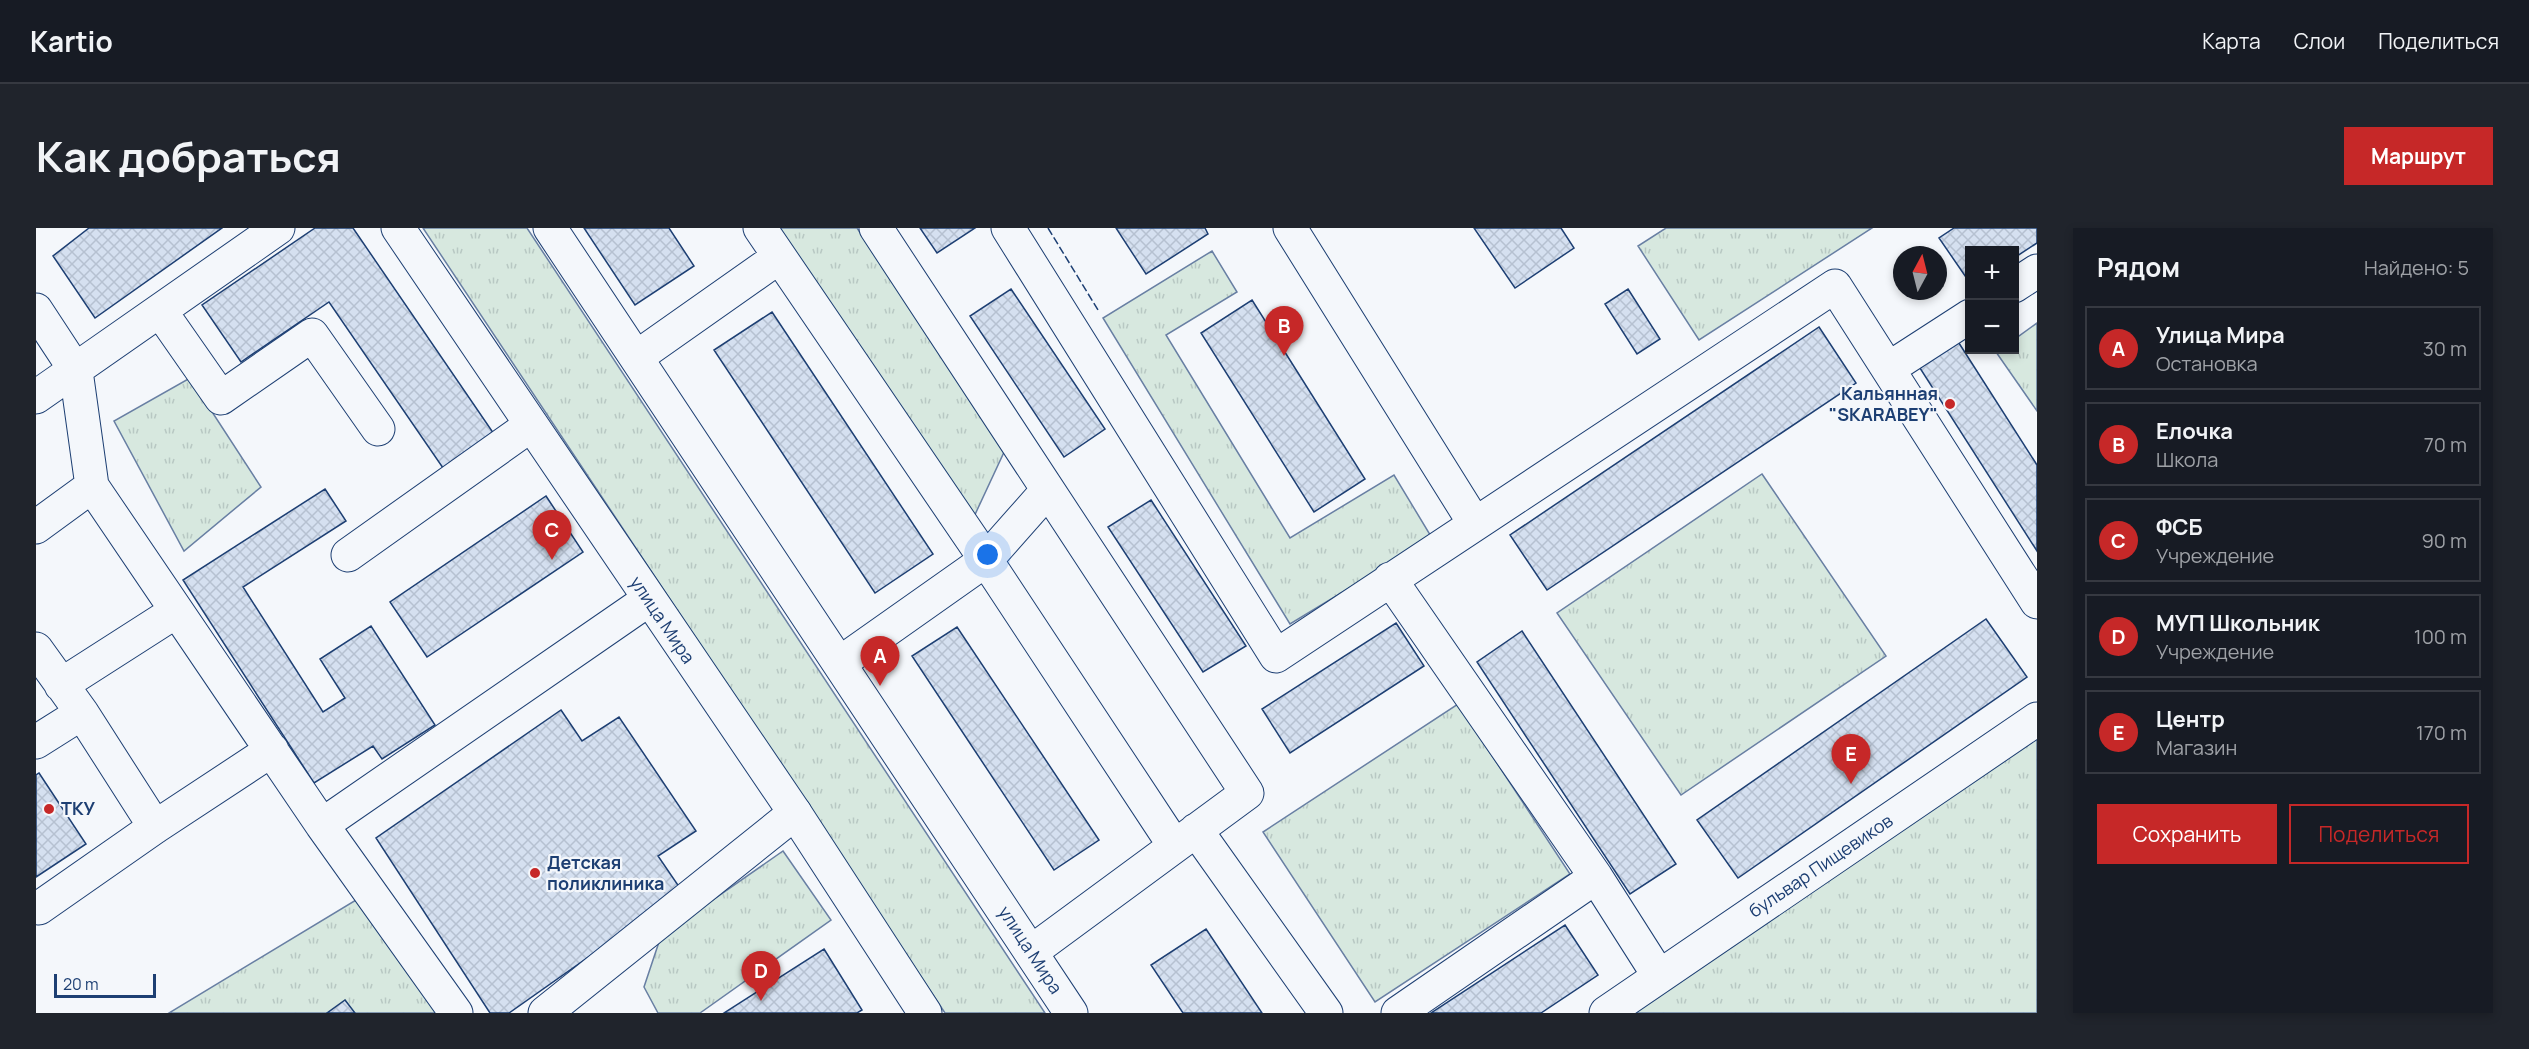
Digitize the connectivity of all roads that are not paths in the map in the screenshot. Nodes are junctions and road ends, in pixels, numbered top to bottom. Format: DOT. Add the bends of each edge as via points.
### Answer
graph roads {
  1 [pos="278,228"];
  2 [pos="398,228"];
  3 [pos="550,228"];
  4 [pos="760,228"];
  5 [pos="876,228"];
  6 [pos="1008,228"];
  7 [pos="1290,228"];
  8 [pos="779,257"];
  9 [pos="2037,271"];
  10 [pos="2019,283"];
  11 [pos="36,310"];
  12 [pos="161,312"];
  13 [pos="1965,319"];
  14 [pos="637,357"];
  15 [pos="1888,369"];
  16 [pos="76,370"];
  17 [pos="36,397"];
  18 [pos="531,425"];
  19 [pos="378,429"];
  20 [pos="92,486"];
  21 [pos="1047,491"];
  22 [pos="1475,524"];
  23 [pos="36,527"];
  24 [pos="348,555"];
  25 [pos="986,560"];
  26 [pos="1390,579"];
  27 [pos="648,600"];
  28 [pos="2037,602"];
  29 [pos="176,612"];
  30 [pos="36,649"];
  31 [pos="840,663"];
  32 [pos="61,685"];
  33 [pos="82,713"];
  34 [pos="2037,719"];
  35 [pos="36,742"];
  36 [pos="272,750"];
  37 [pos="795,813"];
  38 [pos="322,825"];
  39 [pos="155,826"];
  40 [pos="1185,838"];
  41 [pos="1596,877"];
  42 [pos="39,908"];
  43 [pos="1031,952"];
  44 [pos="1659,976"];
  45 [pos="456,1013"];
  46 [pos="544,1013"];
  47 [pos="925,1013"];
  48 [pos="1071,1013"];
  49 [pos="1326,1013"];
  50 [pos="1398,1013"];
  51 [pos="1606,1013"];
  1 -- 12 [label="main road"];
  2 -- 18 [label="main road, улица Мира"];
  3 -- 14 [label="main road, улица Мира"];
  4 -- 8 [label="main road"];
  5 -- 21 [label="main road"];
  6 -- 26 [label="main road" via="1276,656"];
  7 -- 22 [label="main road"];
  8 -- 14 [label="main road"];
  8 -- 25 [label="main road"];
  9 -- 10 [label="main road"];
  11 -- 16 [label="main road"];
  12 -- 16 [label="main road"];
  12 -- 19 [label="main road" via="221,398 312,335"];
  13 -- 15 [label="main road"];
  14 -- 31 [label="main road, улица Мира"];
  15 -- 22 [label="main road" via="1835,286"];
  15 -- 28 [label="main road"];
  16 -- 17 [label="main road"];
  16 -- 20 [label="main road"];
  18 -- 24 [label="main road"];
  18 -- 27 [label="main road, улица Мира"];
  20 -- 23 [label="main road"];
  20 -- 29 [label="main road"];
  21 -- 25 [label="main road"];
  21 -- 40 [label="main road" via="1247,793"];
  22 -- 26 [label="main road"];
  25 -- 31 [label="main road"];
  25 -- 40 [label="main road"];
  26 -- 41 [label="main road"];
  27 -- 37 [label="main road, улица Мира"];
  27 -- 38 [label="main road"];
  29 -- 32 [label="main road"];
  29 -- 36 [label="main road"];
  30 -- 32 [label="main road"];
  31 -- 43 [label="main road, улица Мира"];
  32 -- 33 [label="main road"];
  33 -- 35 [label="main road"];
  33 -- 39 [label="main road"];
  34 -- 44 [label="main road, бульвар Пищевиков"];
  36 -- 38 [label="main road"];
  36 -- 39 [label="main road"];
  37 -- 46 [label="main road"];
  37 -- 47 [label="main road, улица Мира"];
  38 -- 45 [label="main road"];
  39 -- 42 [label="main road"];
  40 -- 43 [label="main road"];
  40 -- 49 [label="main road"];
  41 -- 44 [label="main road"];
  41 -- 50 [label="main road"];
  43 -- 48 [label="main road, улица Мира"];
  44 -- 51 [label="main road, бульвар Пищевиков"];
}
